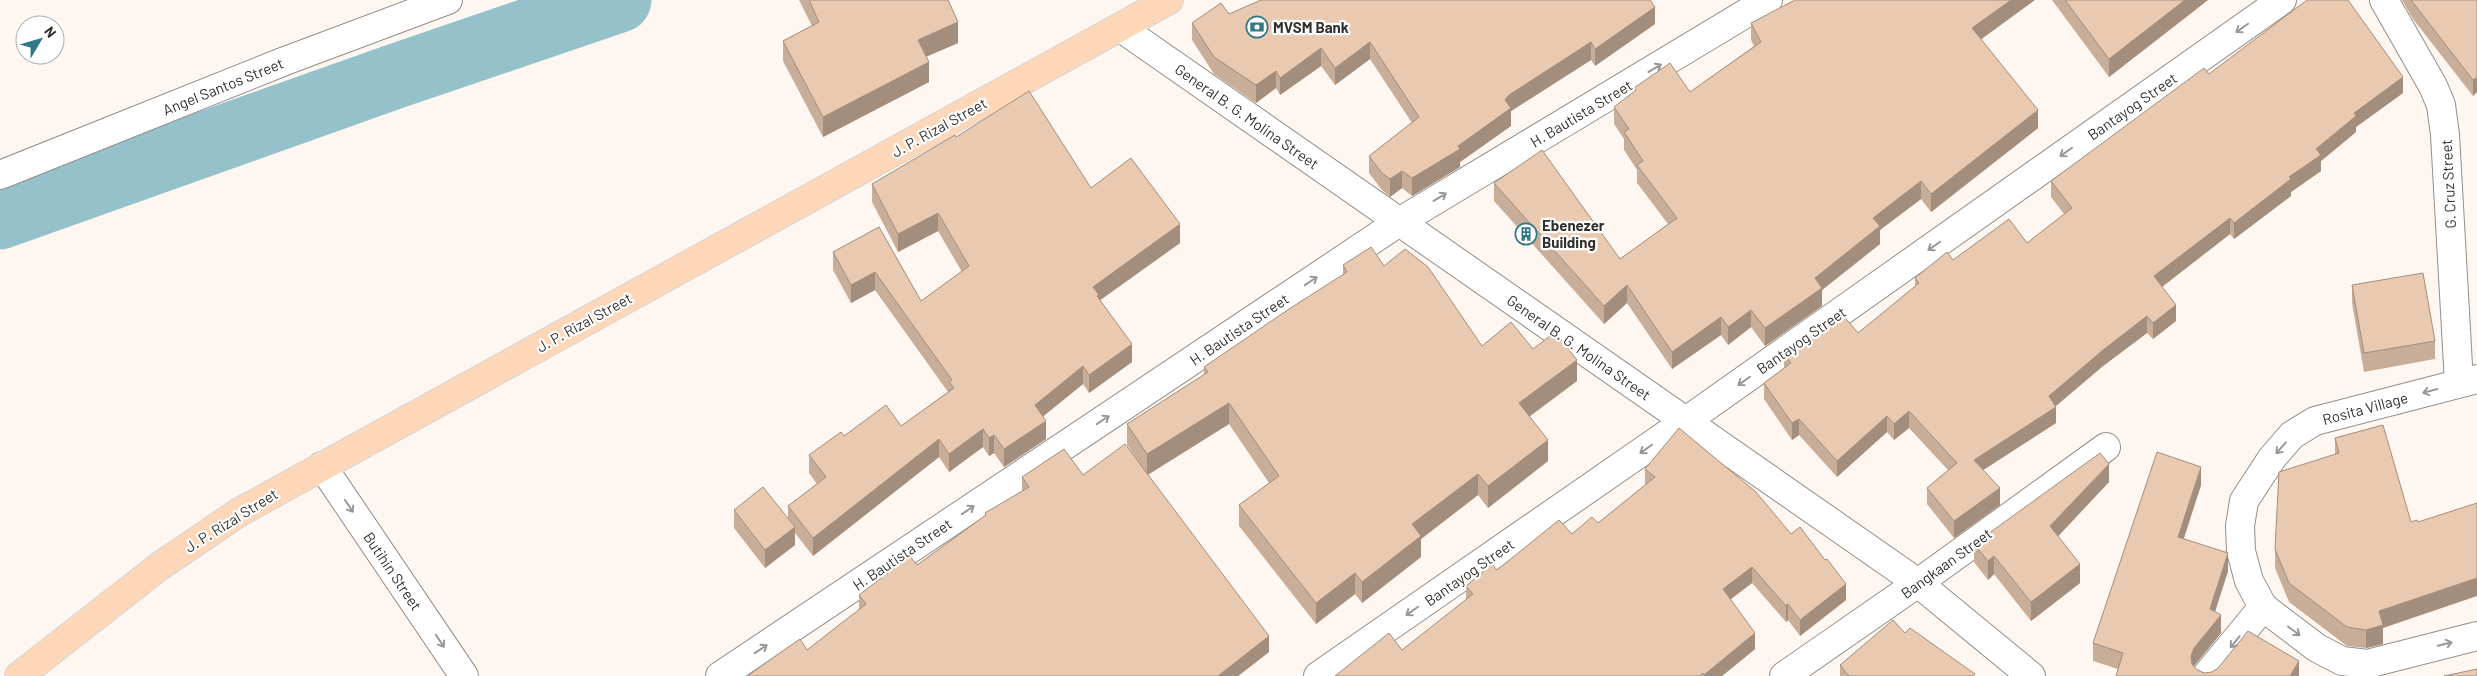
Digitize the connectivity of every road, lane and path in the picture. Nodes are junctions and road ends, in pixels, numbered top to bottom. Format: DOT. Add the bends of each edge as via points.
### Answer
graph roads {
  1 [pos="448,0"];
  2 [pos="1169,0"];
  3 [pos="1768,0"];
  4 [pos="2282,0"];
  5 [pos="2384,0"];
  6 [pos="1121,28"];
  7 [pos="0,175"];
  8 [pos="1399,222"];
  9 [pos="2468,381"];
  10 [pos="1686,421"];
  11 [pos="2106,447"];
  12 [pos="322,466"];
  13 [pos="1918,583"];
  14 [pos="2263,607"];
  15 [pos="2477,636"];
  16 [pos="2030,674"];
  17 [pos="19,676"];
  18 [pos="464,676"];
  19 [pos="720,676"];
  20 [pos="1318,676"];
  21 [pos="1784,676"];
  22 [pos="2206,676"];
  1 -- 7 [label="street, Angel Santos Street"];
  2 -- 6 [label="main road, J. P. Rizal Street"];
  8 -- 3 [label="street, H. Bautista Street, one-way"];
  4 -- 10 [label="street, Bantayog Street, one-way"];
  5 -- 9 [label="street, G. Cruz Street" via="2441,105"];
  6 -- 8 [label="street, General B. G. Molina Street"];
  6 -- 12 [label="main road, J. P. Rizal Street"];
  8 -- 10 [label="street, General B. G. Molina Street"];
  19 -- 8 [label="street, H. Bautista Street, one-way"];
  9 -- 14 [label="street, Rosita Village, one-way" via="2315,421 2292,434 2244,501 2241,551 2249,581"];
  10 -- 13 [label="street, General B. G. Molina Street"];
  10 -- 20 [label="street, Bantayog Street, one-way"];
  11 -- 13 [label="street, Bangkaan Street"];
  12 -- 17 [label="main road, J. P. Rizal Street" via="238,513 160,566"];
  12 -- 18 [label="street, Butihin Street, one-way"];
  13 -- 16 [label="street, General B. G. Molina Street"];
  13 -- 21 [label="street, Bangkaan Street"];
  14 -- 15 [label="street, Rosita Village, one-way" via="2317,648 2342,661 2366,664"];
  14 -- 22 [label="street, one-way"];
}
